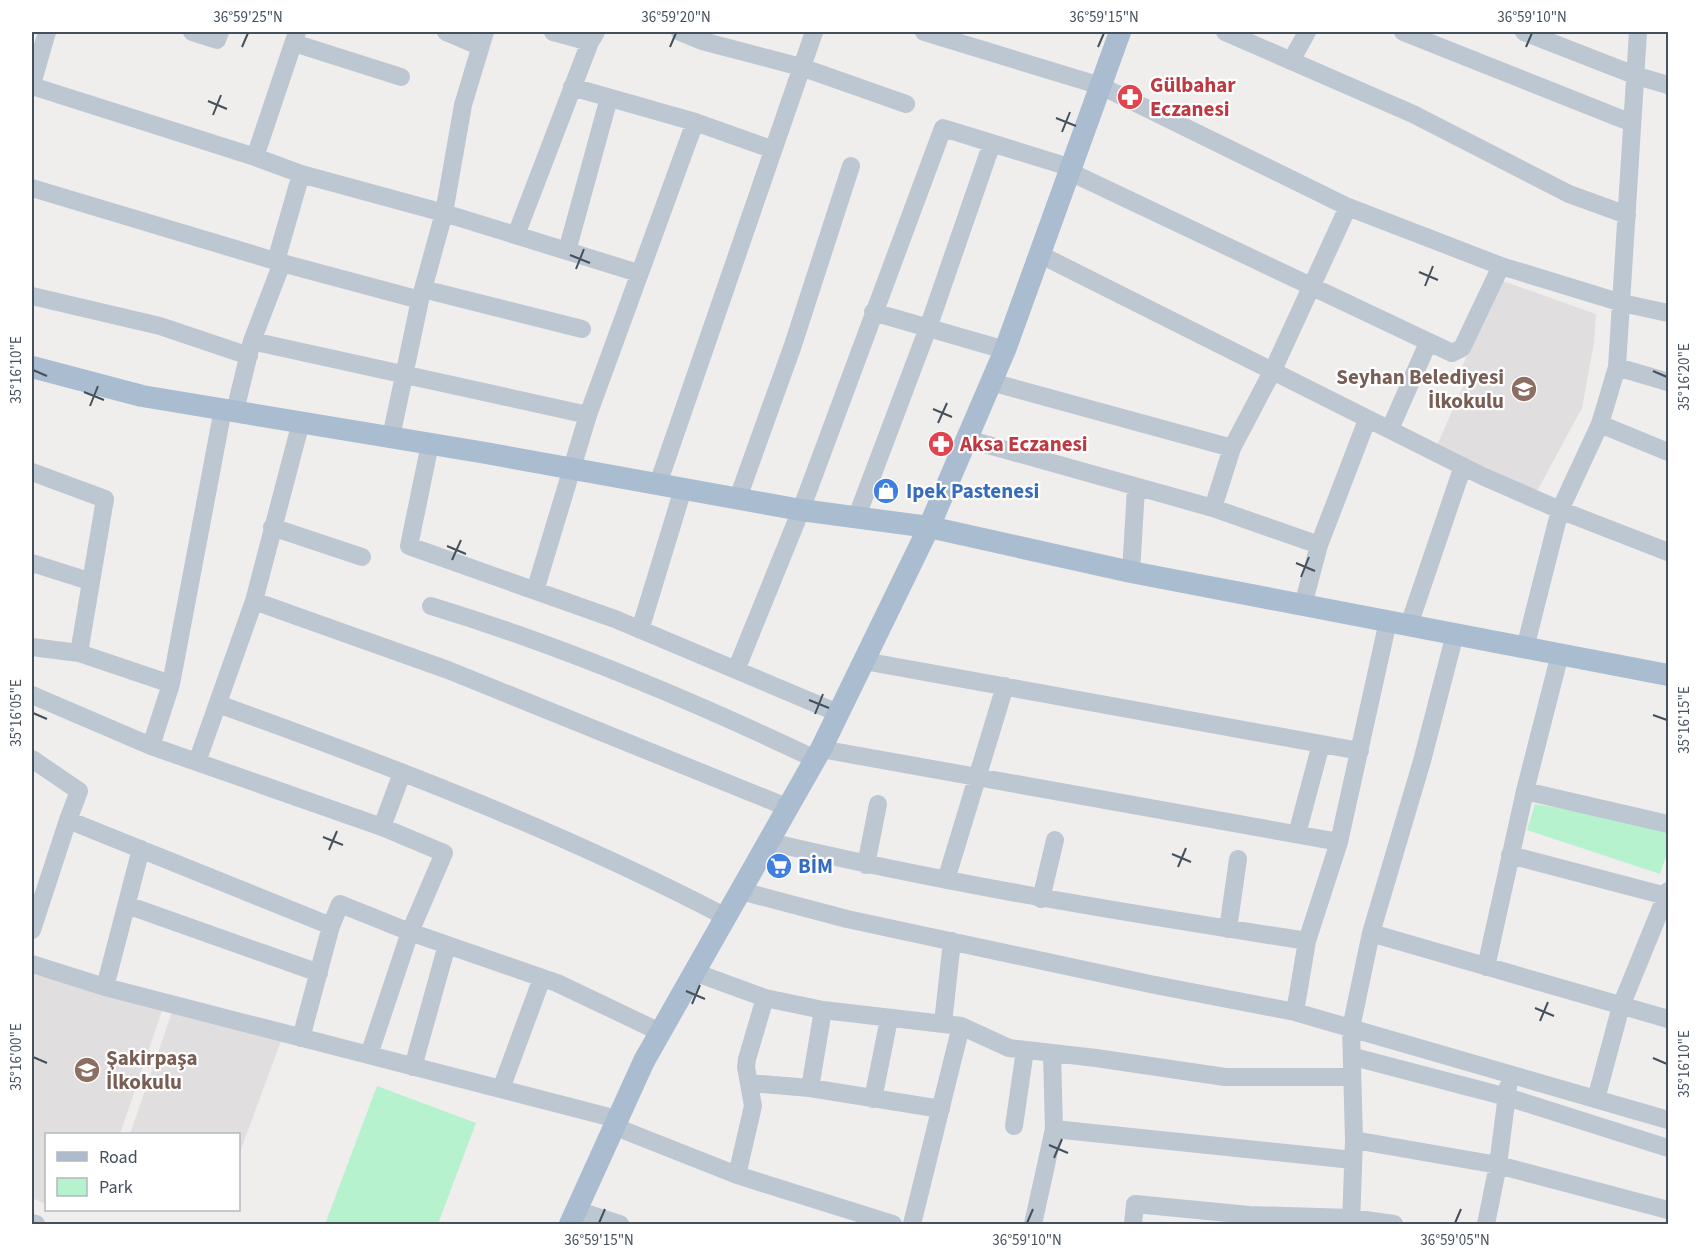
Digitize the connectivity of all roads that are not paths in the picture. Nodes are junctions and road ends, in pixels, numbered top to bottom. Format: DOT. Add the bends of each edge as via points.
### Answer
graph roads {
  1 [pos="47,32"];
  2 [pos="192,32"];
  3 [pos="220,32"];
  4 [pos="446,32"];
  5 [pos="553,32"];
  6 [pos="680,32"];
  7 [pos="814,32"];
  8 [pos="924,32"];
  9 [pos="1120,32"];
  10 [pos="1226,32"];
  11 [pos="1307,32"];
  12 [pos="1403,32"];
  13 [pos="1524,32"];
  14 [pos="1638,32"];
  15 [pos="296,37"];
  16 [pos="593,37"];
  17 [pos="482,39"];
  18 [pos="1291,61"];
  19 [pos="34,63"];
  20 [pos="801,67"];
  21 [pos="401,76"];
  22 [pos="1637,76"];
  23 [pos="32,85"];
  24 [pos="1668,85"];
  25 [pos="1101,86"];
  26 [pos="572,87"];
  27 [pos="609,98"];
  28 [pos="906,104"];
  29 [pos="695,122"];
  30 [pos="1632,123"];
  31 [pos="992,143"];
  32 [pos="771,149"];
  33 [pos="255,157"];
  34 [pos="851,166"];
  35 [pos="1068,169"];
  36 [pos="301,174"];
  37 [pos="32,188"];
  38 [pos="1348,207"];
  39 [pos="444,213"];
  40 [pos="1627,215"];
  41 [pos="516,235"];
  42 [pos="567,251"];
  43 [pos="1040,254"];
  44 [pos="279,262"];
  45 [pos="1501,266"];
  46 [pos="639,273"];
  47 [pos="1312,286"];
  48 [pos="422,294"];
  49 [pos="32,296"];
  50 [pos="1622,303"];
  51 [pos="873,312"];
  52 [pos="1668,313"];
  53 [pos="928,328"];
  54 [pos="582,329"];
  55 [pos="1428,343"];
  56 [pos="250,348"];
  57 [pos="1005,350"];
  58 [pos="32,367"];
  59 [pos="1617,367"];
  60 [pos="1273,370"];
  61 [pos="405,376"];
  62 [pos="991,382"];
  63 [pos="1668,382"];
  64 [pos="229,410"];
  65 [pos="588,415"];
  66 [pos="1367,420"];
  67 [pos="301,422"];
  68 [pos="1600,424"];
  69 [pos="1390,429"];
  70 [pos="391,437"];
  71 [pos="967,439"];
  72 [pos="430,444"];
  73 [pos="1232,448"];
  74 [pos="1668,453"];
  75 [pos="1463,466"];
  76 [pos="571,468"];
  77 [pos="32,472"];
  78 [pos="658,484"];
  79 [pos="1136,488"];
  80 [pos="683,489"];
  81 [pos="738,498"];
  82 [pos="1213,508"];
  83 [pos="801,510"];
  84 [pos="1560,510"];
  85 [pos="857,516"];
  86 [pos="272,527"];
  87 [pos="928,527"];
  88 [pos="1319,545"];
  89 [pos="1668,552"];
  90 [pos="362,557"];
  91 [pos="32,563"];
  92 [pos="1131,572"];
  93 [pos="89,581"];
  94 [pos="535,591"];
  95 [pos="254,601"];
  96 [pos="1303,605"];
  97 [pos="431,606"];
  98 [pos="1398,623"];
  99 [pos="640,630"];
  100 [pos="1455,634"];
  101 [pos="32,647"];
  102 [pos="1525,648"];
  103 [pos="79,654"];
  104 [pos="1560,654"];
  105 [pos="864,661"];
  106 [pos="736,670"];
  107 [pos="1668,675"];
  108 [pos="171,684"];
  109 [pos="1005,686"];
  110 [pos="32,695"];
  111 [pos="218,704"];
  112 [pos="838,713"];
  113 [pos="1321,744"];
  114 [pos="151,746"];
  115 [pos="1360,751"];
  116 [pos="818,754"];
  117 [pos="32,759"];
  118 [pos="197,762"];
  119 [pos="402,773"];
  120 [pos="976,777"];
  121 [pos="1525,791"];
  122 [pos="878,804"];
  123 [pos="789,808"];
  124 [pos="68,820"];
  125 [pos="1668,824"];
  126 [pos="381,827"];
  127 [pos="1297,834"];
  128 [pos="1054,840"];
  129 [pos="770,842"];
  130 [pos="1339,842"];
  131 [pos="141,849"];
  132 [pos="1510,855"];
  133 [pos="1238,859"];
  134 [pos="866,865"];
  135 [pos="946,880"];
  136 [pos="741,891"];
  137 [pos="1667,894"];
  138 [pos="1041,899"];
  139 [pos="127,905"];
  140 [pos="726,917"];
  141 [pos="331,926"];
  142 [pos="1228,929"];
  143 [pos="32,930"];
  144 [pos="410,932"];
  145 [pos="1371,933"];
  146 [pos="952,941"];
  147 [pos="1307,941"];
  148 [pos="447,945"];
  149 [pos="32,964"];
  150 [pos="1486,966"];
  151 [pos="694,972"];
  152 [pos="319,973"];
  153 [pos="542,978"];
  154 [pos="105,987"];
  155 [pos="765,998"];
  156 [pos="1621,1006"];
  157 [pos="822,1010"];
  158 [pos="1295,1012"];
  159 [pos="889,1019"];
  160 [pos="1668,1019"];
  161 [pos="943,1023"];
  162 [pos="961,1026"];
  163 [pos="1351,1028"];
  164 [pos="660,1032"];
  165 [pos="301,1038"];
  166 [pos="1025,1050"];
  167 [pos="1052,1053"];
  168 [pos="369,1055"];
  169 [pos="1354,1057"];
  170 [pos="413,1067"];
  171 [pos="1510,1073"];
  172 [pos="1351,1077"];
  173 [pos="750,1083"];
  174 [pos="810,1088"];
  175 [pos="501,1089"];
  176 [pos="1507,1097"];
  177 [pos="873,1098"];
  178 [pos="1596,1099"];
  179 [pos="941,1109"];
  180 [pos="1668,1120"];
  181 [pos="615,1123"];
  182 [pos="1014,1126"];
  183 [pos="1054,1129"];
  184 [pos="1354,1140"];
  185 [pos="1668,1148"];
  186 [pos="1353,1160"];
  187 [pos="1498,1165"];
  188 [pos="737,1175"];
  189 [pos="1668,1210"];
  190 [pos="573,1217"];
  191 [pos="1249,1220"];
  192 [pos="1351,1221"];
  193 [pos="32,1223"];
  194 [pos="36,1224"];
  195 [pos="620,1224"];
  196 [pos="893,1224"];
  197 [pos="912,1224"];
  198 [pos="1033,1224"];
  199 [pos="1133,1224"];
  200 [pos="1394,1224"];
  201 [pos="1486,1224"];
  1 -- 19 [label="street"];
  2 -- 3 [label="street" via="217,40"];
  4 -- 17 [label="street"];
  5 -- 16 [label="street"];
  6 -- 20 [label="street"];
  7 -- 20 [label="street"];
  8 -- 25 [label="street"];
  9 -- 25 [label="main road"];
  10 -- 18 [label="street"];
  11 -- 18 [label="street"];
  12 -- 30 [label="street"];
  13 -- 22 [label="street"];
  14 -- 22 [label="street"];
  15 -- 21 [label="street"];
  15 -- 33 [label="street"];
  16 -- 26 [label="street"];
  17 -- 39 [label="street" via="464,105"];
  18 -- 40 [label="street" via="1413,114 1569,194"];
  19 -- 23 [label="street"];
  20 -- 28 [label="street"];
  20 -- 32 [label="street"];
  22 -- 24 [label="street"];
  22 -- 30 [label="street"];
  23 -- 33 [label="street"];
  25 -- 35 [label="main road"];
  25 -- 38 [label="street"];
  26 -- 27 [label="street"];
  26 -- 41 [label="street"];
  27 -- 29 [label="street"];
  27 -- 42 [label="street"];
  29 -- 32 [label="street"];
  29 -- 46 [label="street"];
  30 -- 40 [label="street"];
  31 -- 35 [label="street"];
  31 -- 51 [label="street" via="943,128"];
  31 -- 53 [label="street"];
  32 -- 78 [label="street"];
  33 -- 36 [label="street"];
  34 -- 81 [label="street"];
  35 -- 43 [label="main road"];
  35 -- 47 [label="street"];
  36 -- 39 [label="street"];
  36 -- 44 [label="street"];
  37 -- 44 [label="street"];
  38 -- 45 [label="street"];
  38 -- 47 [label="street"];
  39 -- 41 [label="street"];
  39 -- 48 [label="street"];
  40 -- 50 [label="street"];
  41 -- 42 [label="street"];
  42 -- 46 [label="street"];
  43 -- 57 [label="main road"];
  43 -- 60 [label="street"];
  44 -- 48 [label="street"];
  44 -- 56 [label="street"];
  45 -- 50 [label="street"];
  45 -- 55 [label="street" via="1462,348 1452,353"];
  46 -- 65 [label="street"];
  47 -- 55 [label="street"];
  47 -- 60 [label="street"];
  48 -- 54 [label="street"];
  48 -- 61 [label="street"];
  49 -- 56 [label="street"];
  50 -- 52 [label="street"];
  50 -- 59 [label="street"];
  51 -- 53 [label="street"];
  51 -- 83 [label="street"];
  53 -- 57 [label="street"];
  53 -- 85 [label="street"];
  55 -- 69 [label="street"];
  56 -- 61 [label="street"];
  56 -- 64 [label="street"];
  57 -- 62 [label="main road"];
  58 -- 64 [label="main road" via="142,396"];
  59 -- 63 [label="street"];
  59 -- 68 [label="street"];
  60 -- 66 [label="street"];
  60 -- 73 [label="street"];
  61 -- 65 [label="street"];
  61 -- 70 [label="street"];
  62 -- 71 [label="main road"];
  62 -- 73 [label="street"];
  64 -- 67 [label="main road"];
  64 -- 108 [label="street"];
  65 -- 76 [label="street"];
  66 -- 69 [label="street"];
  66 -- 88 [label="street"];
  67 -- 70 [label="main road"];
  67 -- 86 [label="street"];
  68 -- 74 [label="street"];
  68 -- 84 [label="street"];
  69 -- 75 [label="street"];
  70 -- 72 [label="main road"];
  71 -- 79 [label="street"];
  71 -- 87 [label="main road"];
  72 -- 76 [label="main road"];
  72 -- 94 [label="street" via="409,546"];
  73 -- 82 [label="street"];
  75 -- 84 [label="street"];
  75 -- 98 [label="street"];
  76 -- 78 [label="main road"];
  76 -- 94 [label="street"];
  77 -- 93 [label="street" via="105,499"];
  78 -- 80 [label="main road"];
  79 -- 82 [label="street"];
  79 -- 92 [label="street"];
  80 -- 81 [label="main road"];
  80 -- 99 [label="street"];
  81 -- 83 [label="main road"];
  82 -- 88 [label="street"];
  83 -- 85 [label="main road"];
  83 -- 106 [label="street"];
  84 -- 89 [label="street"];
  84 -- 102 [label="street"];
  85 -- 87 [label="main road"];
  86 -- 90 [label="street"];
  86 -- 95 [label="street"];
  87 -- 92 [label="main road"];
  87 -- 105 [label="main road"];
  88 -- 96 [label="street"];
  91 -- 93 [label="street"];
  92 -- 96 [label="main road"];
  93 -- 103 [label="street"];
  94 -- 99 [label="street"];
  95 -- 111 [label="street"];
  95 -- 123 [label="street" via="448,670"];
  96 -- 98 [label="main road"];
  97 -- 116 [label="street" via="490,624"];
  98 -- 100 [label="main road"];
  98 -- 115 [label="street"];
  99 -- 106 [label="street"];
  100 -- 102 [label="main road"];
  100 -- 145 [label="street"];
  101 -- 103 [label="street"];
  102 -- 104 [label="main road"];
  103 -- 108 [label="street"];
  104 -- 107 [label="main road"];
  104 -- 121 [label="street"];
  105 -- 109 [label="street"];
  105 -- 112 [label="main road"];
  106 -- 112 [label="street"];
  108 -- 114 [label="street"];
  109 -- 113 [label="street"];
  109 -- 120 [label="street"];
  110 -- 114 [label="street"];
  111 -- 118 [label="street"];
  111 -- 119 [label="street"];
  112 -- 116 [label="main road"];
  113 -- 115 [label="street"];
  113 -- 127 [label="street"];
  114 -- 118 [label="street"];
  115 -- 130 [label="street"];
  116 -- 120 [label="street"];
  116 -- 123 [label="main road"];
  117 -- 124 [label="street" via="79,790"];
  118 -- 126 [label="street"];
  119 -- 126 [label="street"];
  119 -- 140 [label="street" via="603,855"];
  120 -- 127 [label="street"];
  120 -- 135 [label="street"];
  121 -- 125 [label="street"];
  121 -- 132 [label="street"];
  122 -- 134 [label="street"];
  123 -- 129 [label="main road"];
  124 -- 131 [label="street"];
  124 -- 143 [label="street"];
  126 -- 144 [label="street" via="444,853"];
  127 -- 130 [label="street"];
  128 -- 138 [label="street"];
  129 -- 134 [label="street"];
  129 -- 136 [label="main road"];
  130 -- 147 [label="street"];
  131 -- 139 [label="street"];
  131 -- 141 [label="street"];
  132 -- 137 [label="street"];
  132 -- 150 [label="street"];
  133 -- 142 [label="street"];
  134 -- 135 [label="street"];
  135 -- 138 [label="street"];
  136 -- 140 [label="main road"];
  136 -- 146 [label="street"];
  137 -- 156 [label="street"];
  138 -- 142 [label="street"];
  139 -- 152 [label="street"];
  139 -- 154 [label="street"];
  140 -- 151 [label="main road"];
  141 -- 144 [label="street" via="340,904"];
  141 -- 152 [label="street"];
  142 -- 147 [label="street"];
  144 -- 148 [label="street"];
  144 -- 168 [label="street"];
  145 -- 150 [label="street"];
  145 -- 163 [label="street"];
  146 -- 158 [label="street"];
  146 -- 161 [label="street"];
  147 -- 158 [label="street"];
  148 -- 153 [label="street"];
  148 -- 170 [label="street"];
  149 -- 154 [label="street"];
  150 -- 156 [label="street"];
  151 -- 155 [label="street"];
  151 -- 164 [label="main road"];
  152 -- 165 [label="street"];
  153 -- 164 [label="street"];
  153 -- 175 [label="street"];
  154 -- 165 [label="street"];
  155 -- 157 [label="street"];
  155 -- 173 [label="street" via="747,1059"];
  156 -- 160 [label="street"];
  156 -- 178 [label="street"];
  157 -- 159 [label="street"];
  157 -- 174 [label="street"];
  158 -- 163 [label="street"];
  159 -- 161 [label="street"];
  159 -- 177 [label="street"];
  161 -- 162 [label="street"];
  162 -- 166 [label="street" via="1009,1048"];
  162 -- 179 [label="street"];
  163 -- 169 [label="street"];
  163 -- 171 [label="street"];
  164 -- 181 [label="main road"];
  165 -- 168 [label="street"];
  166 -- 167 [label="street"];
  166 -- 182 [label="street"];
  167 -- 172 [label="street" via="1225,1077"];
  167 -- 183 [label="street"];
  168 -- 170 [label="street"];
  169 -- 172 [label="street"];
  169 -- 176 [label="street"];
  170 -- 175 [label="street"];
  171 -- 176 [label="street"];
  171 -- 178 [label="street"];
  172 -- 184 [label="street"];
  173 -- 174 [label="street"];
  173 -- 188 [label="street" via="753,1106"];
  174 -- 177 [label="street"];
  175 -- 181 [label="street"];
  176 -- 185 [label="street"];
  176 -- 187 [label="street"];
  177 -- 179 [label="street"];
  178 -- 180 [label="street"];
  179 -- 197 [label="street"];
  181 -- 188 [label="street"];
  181 -- 190 [label="main road"];
  183 -- 186 [label="street"];
  183 -- 198 [label="street"];
  184 -- 186 [label="street"];
  184 -- 187 [label="street"];
  186 -- 192 [label="street"];
  187 -- 189 [label="street"];
  187 -- 201 [label="street"];
  188 -- 196 [label="street"];
  190 -- 195 [label="street"];
  191 -- 192 [label="street"];
  191 -- 199 [label="street" via="1135,1204"];
  192 -- 200 [label="street"];
  193 -- 194 [label="street"];
}
